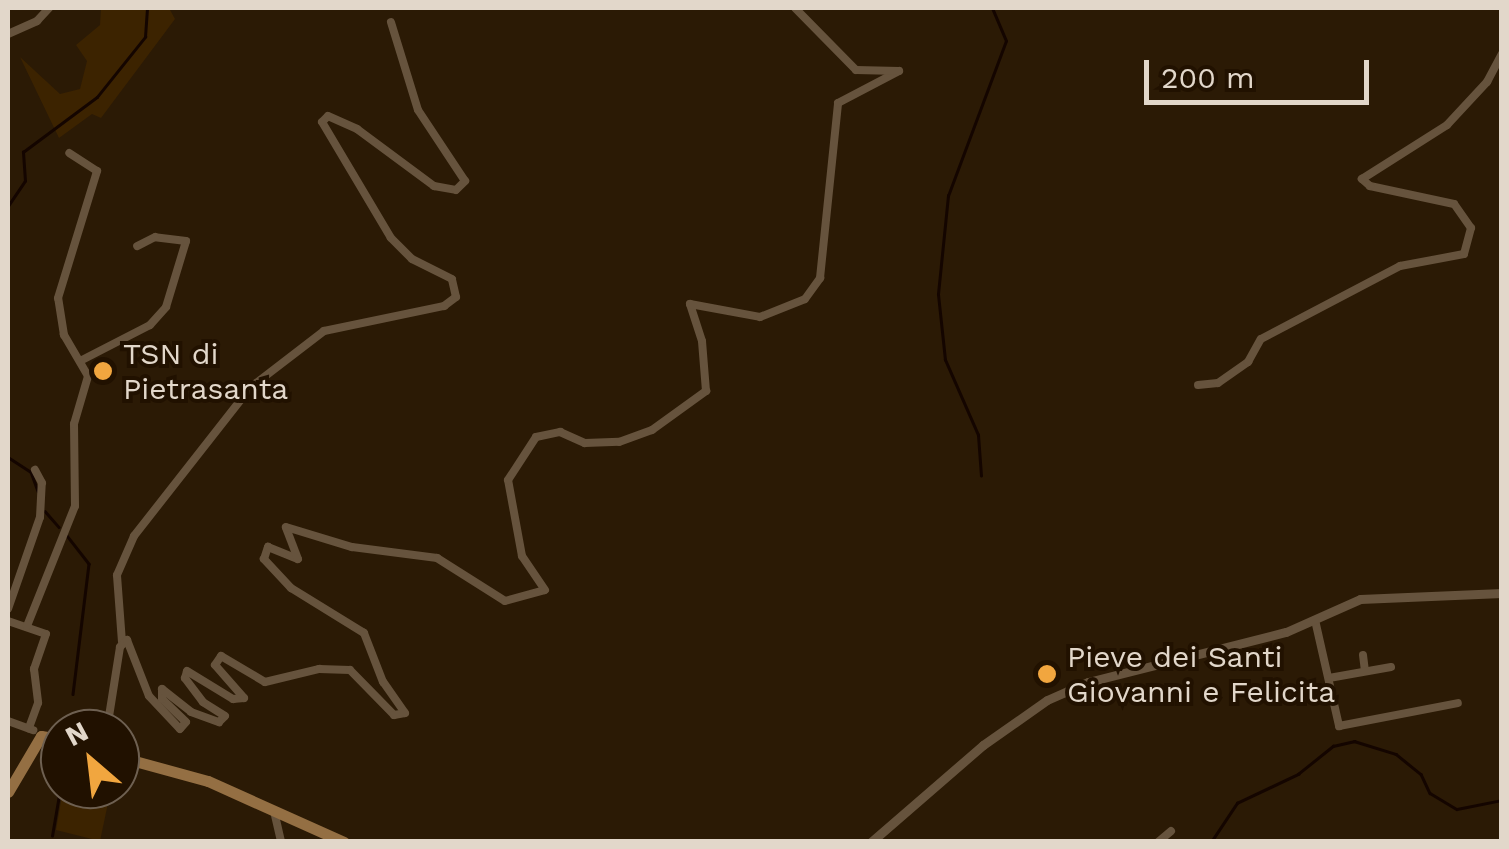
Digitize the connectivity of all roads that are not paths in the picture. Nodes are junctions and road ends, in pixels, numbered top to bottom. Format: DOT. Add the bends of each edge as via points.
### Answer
graph roads {
  1 [pos="48,8"];
  2 [pos="795,8"];
  3 [pos="391,22"];
  4 [pos="8,34"];
  5 [pos="1502,54"];
  6 [pos="69,153"];
  7 [pos="137,246"];
  8 [pos="82,360"];
  9 [pos="1198,385"];
  10 [pos="35,470"];
  11 [pos="1502,594"];
  12 [pos="8,609"];
  13 [pos="1315,620"];
  14 [pos="8,622"];
  15 [pos="27,626"];
  16 [pos="122,642"];
  17 [pos="1363,655"];
  18 [pos="1391,667"];
  19 [pos="1365,671"];
  20 [pos="1329,678"];
  21 [pos="1458,703"];
  22 [pos="110,709"];
  23 [pos="8,721"];
  24 [pos="29,728"];
  25 [pos="40,735"];
  26 [pos="40,738"];
  27 [pos="140,763"];
  28 [pos="8,792"];
  29 [pos="274,810"];
  30 [pos="1171,831"];
  31 [pos="281,842"];
  32 [pos="344,842"];
  33 [pos="872,842"];
  34 [pos="1158,842"];
  1 -- 4 [label="street"];
  2 -- 16 [label="street" via="856,70 899,71 838,103 820,278 805,299 760,318 690,304 702,341 706,391 651,431 618,442 584,443 550,431 536,437 508,480 522,556 545,590 505,601 437,558 352,547 286,528 298,559 268,547 264,559 291,588 364,632 383,682 404,708 401,716 350,670 332,667 265,682 221,656 215,665 244,698 232,699 187,671 203,702 225,716 218,722 191,712 162,688 162,699 186,722 180,730 149,696 133,642"];
  3 -- 16 [label="street" via="418,110 465,181 456,190 434,186 357,130 328,116 322,122 392,238 412,259 452,279 456,297 444,306 324,331 251,387 134,536 117,575"];
  5 -- 9 [label="street" via="1487,82 1446,125 1362,178 1370,186 1454,204 1471,228 1464,254 1400,266 1261,339 1248,362 1218,382"];
  6 -- 8 [label="street" via="97,170 58,298 64,335"];
  7 -- 8 [label="street" via="156,237 185,239 186,257 166,306 150,325"];
  8 -- 15 [label="street" via="88,376 74,424 75,506"];
  10 -- 12 [label="street" via="42,484 40,517"];
  11 -- 13 [label="street" via="1377,596"];
  13 -- 20 [label="street"];
  13 -- 33 [label="street" via="1124,669 1047,700 942,776"];
  14 -- 15 [label="street"];
  15 -- 24 [label="street" via="46,634 34,668 38,702"];
  16 -- 22 [label="street"];
  17 -- 19 [label="street"];
  18 -- 19 [label="street"];
  19 -- 20 [label="street"];
  20 -- 21 [label="street" via="1339,726"];
  23 -- 24 [label="street"];
  24 -- 25 [label="street"];
  26 -- 28 [label="main road"];
  27 -- 29 [label="main road" via="208,781"];
  29 -- 31 [label="street"];
  29 -- 32 [label="main road"];
  30 -- 34 [label="street"];
}
